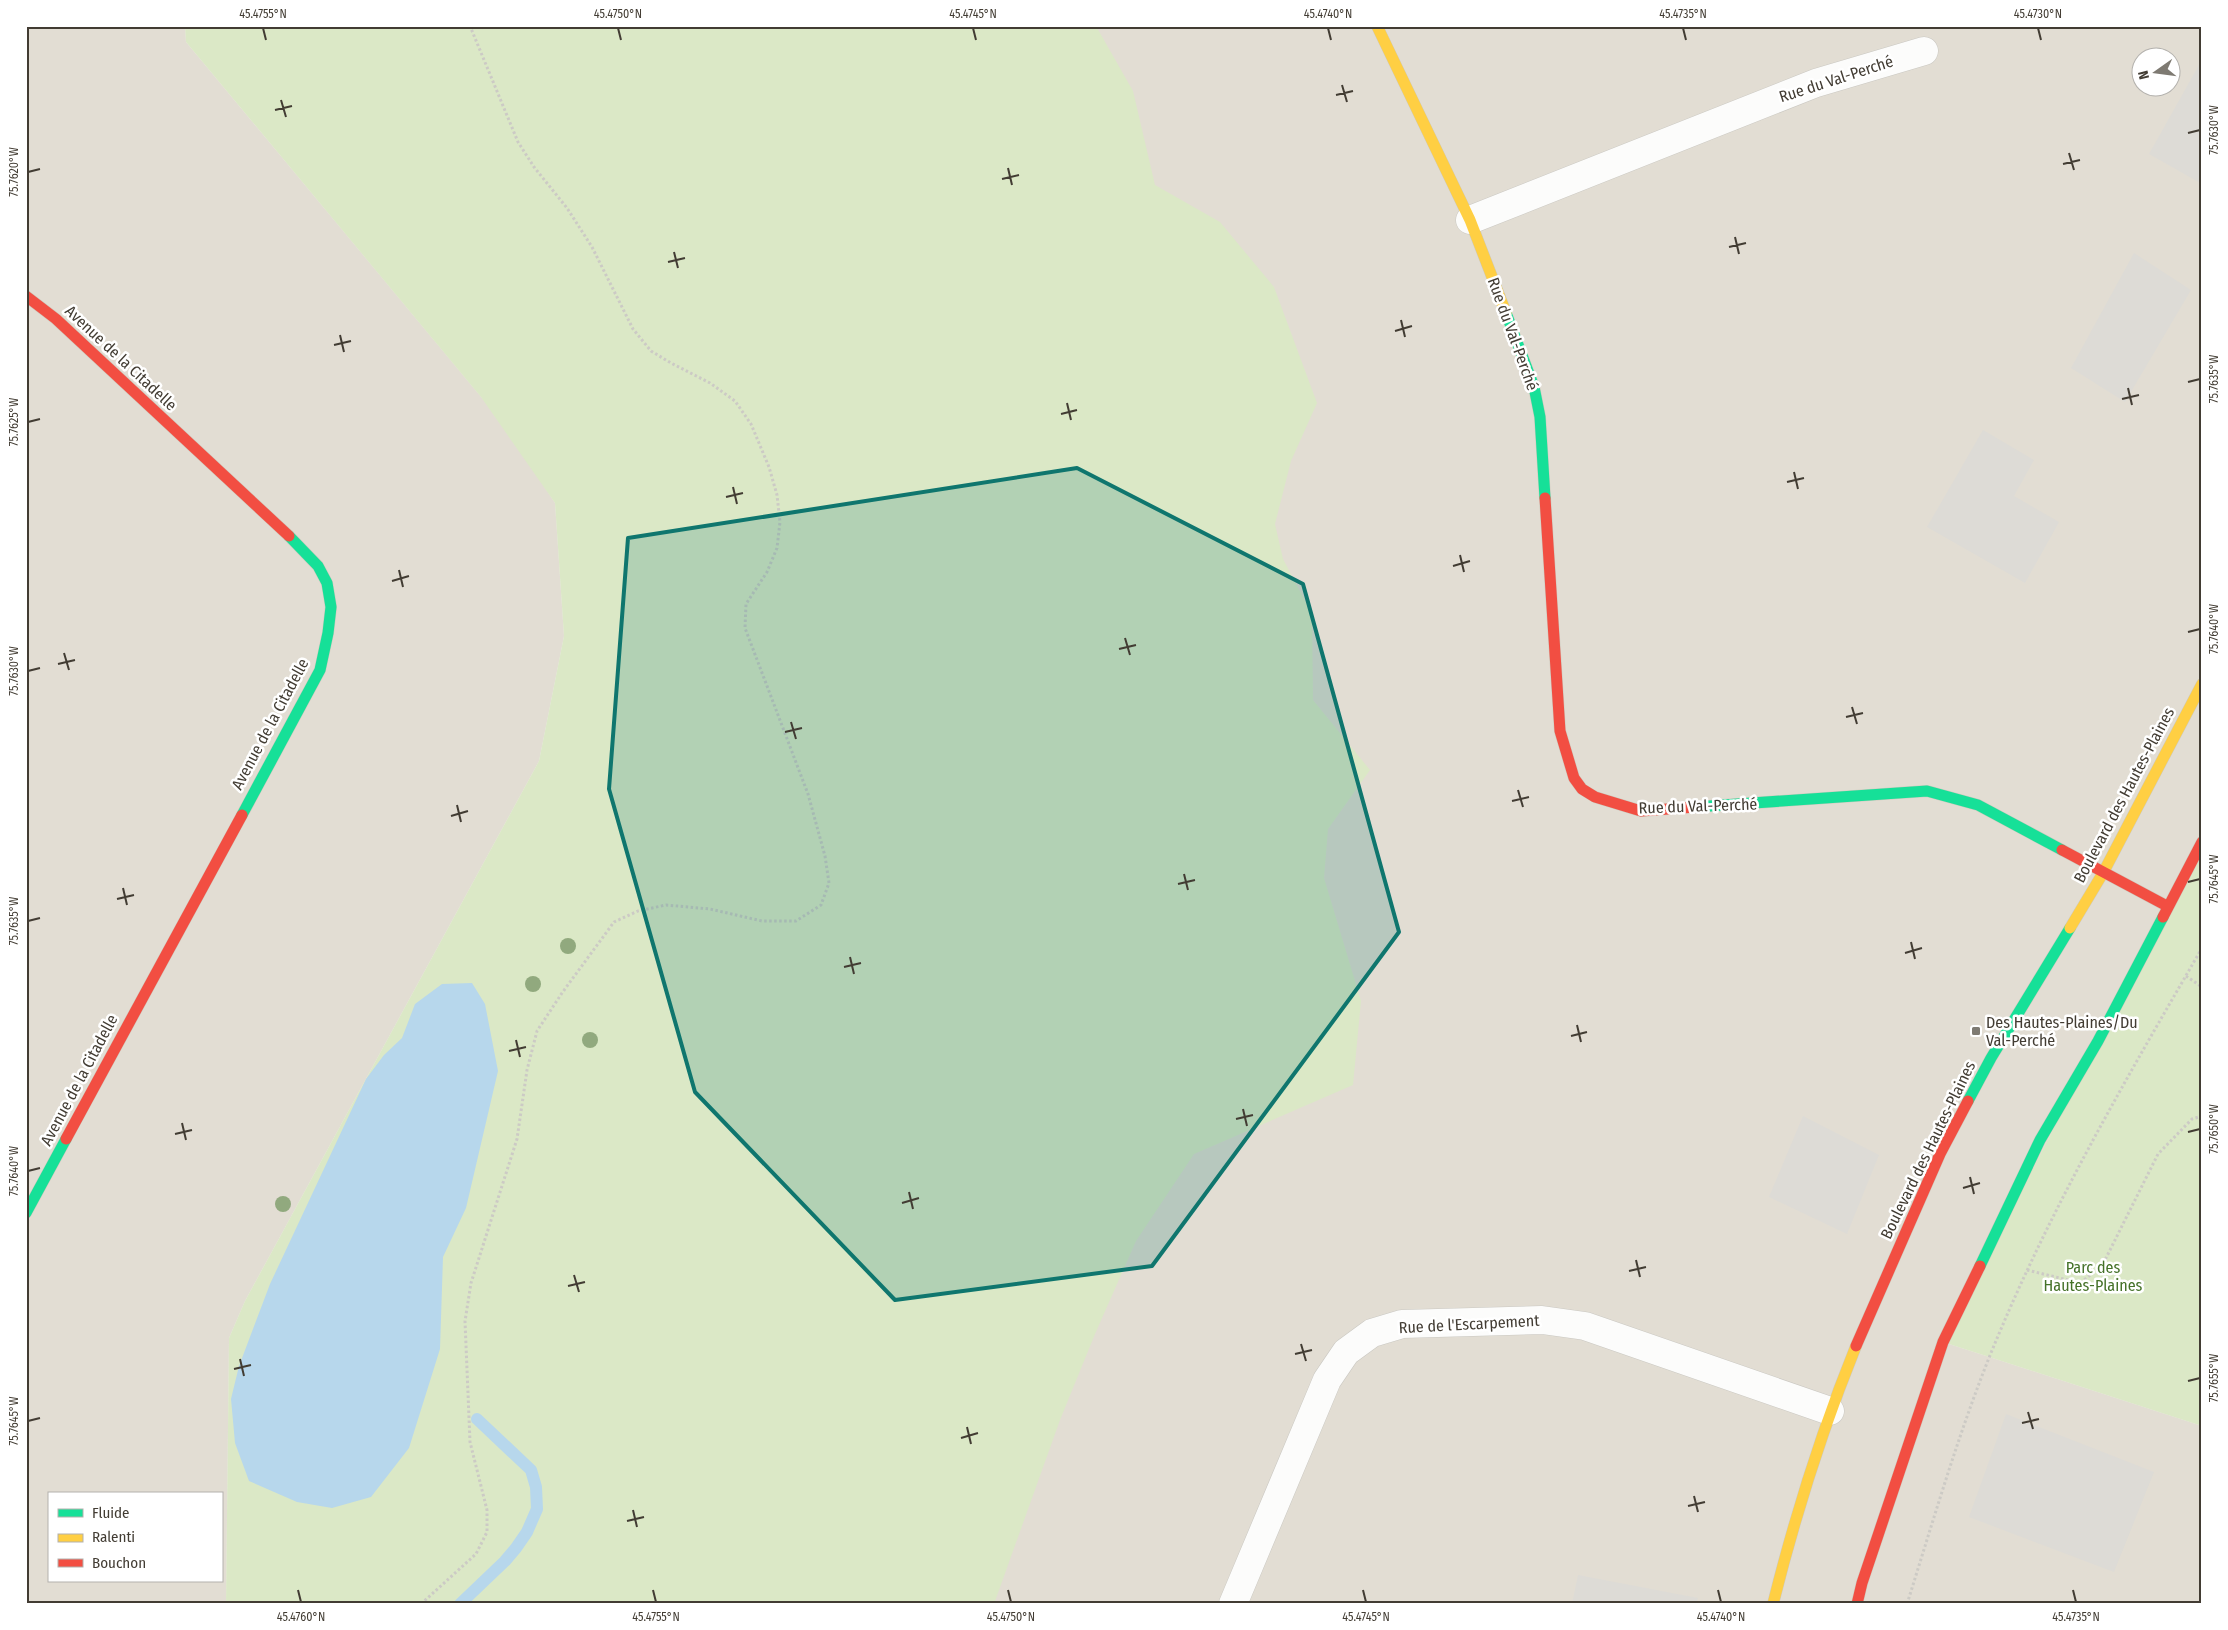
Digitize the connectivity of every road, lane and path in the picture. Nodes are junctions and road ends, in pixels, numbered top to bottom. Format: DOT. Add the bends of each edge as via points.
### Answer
graph roads {
  1 [pos="470,26"];
  2 [pos="1377,26"];
  3 [pos="1924,51"];
  4 [pos="1470,220"];
  5 [pos="26,296"];
  6 [pos="2202,684"];
  7 [pos="2202,842"];
  8 [pos="2102,873"];
  9 [pos="2168,906"];
  10 [pos="2202,948"];
  11 [pos="2186,976"];
  12 [pos="2202,987"];
  13 [pos="2202,1116"];
  14 [pos="26,1213"];
  15 [pos="2027,1270"];
  16 [pos="1830,1411"];
  17 [pos="420,1604"];
  18 [pos="1233,1604"];
  19 [pos="1772,1604"];
  20 [pos="1857,1604"];
  21 [pos="1907,1604"];
  1 -- 17 [label="path" via="518,142 592,246 633,329 651,351 710,383 735,401 755,433 777,494 780,522 777,548 767,572 746,604 745,628 808,794 829,883 821,905 796,921 762,921 710,909 666,905 638,911 614,922 537,1031 527,1070 517,1139 471,1283 465,1321 470,1442 487,1510 487,1532 476,1554"];
  2 -- 4 [label="street, Rue du Val-Perché"];
  3 -- 4 [label="street, Rue du Val-Perché" via="1816,83"];
  4 -- 8 [label="street, Rue du Val-Perché" via="1534,387 1540,417 1560,731 1566,760 1581,788 1610,803 1641,811 1927,791 1978,806"];
  5 -- 14 [label="street, Avenue de la Citadelle" via="56,319 304,550 322,572 332,602 320,670"];
  6 -- 8 [label="street, Boulevard des Hautes-Plaines"];
  7 -- 9 [label="street"];
  8 -- 9 [label="street, Rue du Val-Perché"];
  8 -- 16 [label="street, Boulevard des Hautes-Plaines" via="1991,1058 1940,1154 1870,1311"];
  9 -- 20 [label="street" via="2098,1041 2040,1140 1943,1342"];
  10 -- 11 [label="path"];
  11 -- 12 [label="path"];
  11 -- 15 [label="path"];
  13 -- 15 [label="path" via="2192,1119 2158,1154 2102,1266 2080,1284"];
  15 -- 21 [label="path" via="2000,1330 1954,1455"];
  16 -- 18 [label="street, Rue de l'Escarpement" via="1585,1326 1542,1320 1402,1324 1372,1333 1346,1352 1327,1380"];
  16 -- 19 [label="street, Boulevard des Hautes-Plaines" via="1794,1522"];
}
